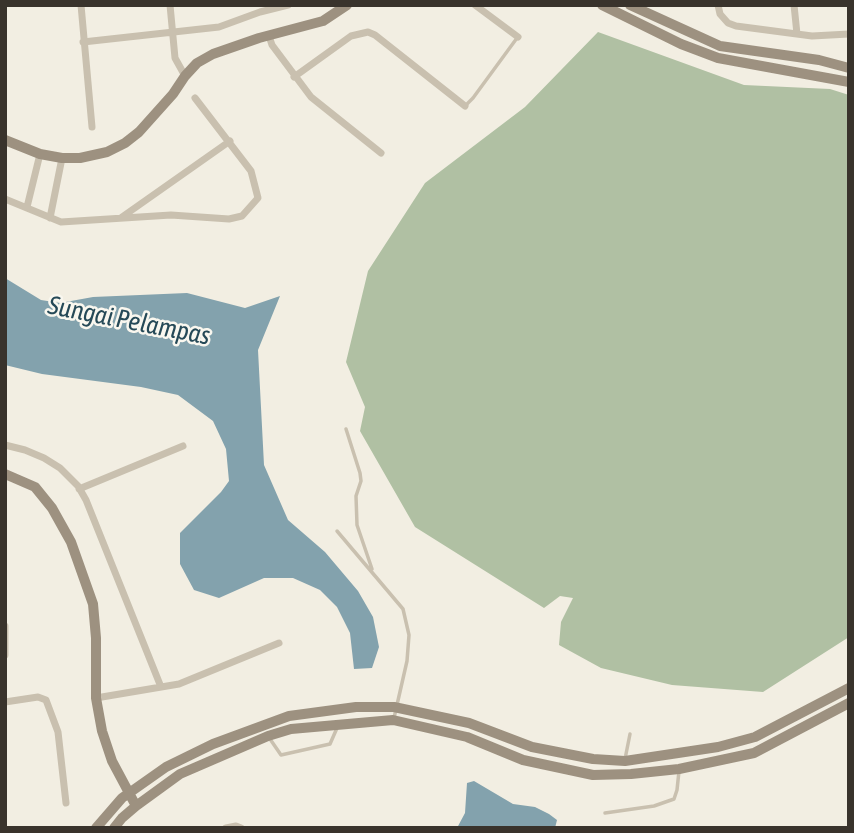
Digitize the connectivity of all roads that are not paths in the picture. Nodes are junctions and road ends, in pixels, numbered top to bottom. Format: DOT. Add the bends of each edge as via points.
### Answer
graph roads {
  1 [pos="81,5"];
  2 [pos="170,5"];
  3 [pos="288,5"];
  4 [pos="347,5"];
  5 [pos="475,5"];
  6 [pos="630,5"];
  7 [pos="718,5"];
  8 [pos="794,5"];
  9 [pos="607,7"];
  10 [pos="260,8"];
  11 [pos="172,33"];
  12 [pos="797,34"];
  13 [pos="849,34"];
  14 [pos="269,36"];
  15 [pos="518,37"];
  16 [pos="83,42"];
  17 [pos="849,68"];
  18 [pos="185,76"];
  19 [pos="294,78"];
  20 [pos="849,82"];
  21 [pos="195,98"];
  22 [pos="465,106"];
  23 [pos="92,127"];
  24 [pos="5,140"];
  25 [pos="230,141"];
  26 [pos="381,153"];
  27 [pos="40,154"];
  28 [pos="61,158"];
  29 [pos="5,199"];
  30 [pos="27,207"];
  31 [pos="50,218"];
  32 [pos="121,218"];
  33 [pos="346,429"];
  34 [pos="5,445"];
  35 [pos="183,446"];
  36 [pos="5,474"];
  37 [pos="79,489"];
  38 [pos="337,531"];
  39 [pos="372,571"];
  40 [pos="5,626"];
  41 [pos="279,643"];
  42 [pos="5,655"];
  43 [pos="161,687"];
  44 [pos="849,688"];
  45 [pos="96,698"];
  46 [pos="5,702"];
  47 [pos="849,703"];
  48 [pos="394,707"];
  49 [pos="393,720"];
  50 [pos="340,723"];
  51 [pos="630,734"];
  52 [pos="268,736"];
  53 [pos="625,761"];
  54 [pos="679,769"];
  55 [pos="129,793"];
  56 [pos="66,803"];
  57 [pos="136,806"];
  58 [pos="605,813"];
  59 [pos="238,827"];
  60 [pos="96,828"];
  61 [pos="114,828"];
  62 [pos="226,828"];
  1 -- 16 [label="street"];
  2 -- 11 [label="street"];
  3 -- 10 [label="street"];
  4 -- 14 [label="street" via="323,21"];
  5 -- 15 [label="street"];
  6 -- 17 [label="street" via="720,46"];
  7 -- 12 [label="street" via="728,23"];
  8 -- 12 [label="street"];
  9 -- 20 [label="street" via="718,58"];
  10 -- 11 [label="street" via="219,27"];
  11 -- 16 [label="street"];
  11 -- 18 [label="street" via="175,58"];
  12 -- 13 [label="street"];
  14 -- 18 [label="street" via="213,54"];
  14 -- 19 [label="street"];
  15 -- 22 [label="lane"];
  16 -- 23 [label="street"];
  18 -- 28 [label="street" via="160,110 125,143 107,152"];
  19 -- 22 [label="street" via="351,36 368,32"];
  19 -- 26 [label="street"];
  21 -- 25 [label="street"];
  24 -- 27 [label="street"];
  25 -- 32 [label="street"];
  25 -- 32 [label="street" via="258,190 258,198 242,216"];
  27 -- 28 [label="street"];
  27 -- 30 [label="street"];
  28 -- 31 [label="street"];
  29 -- 30 [label="street"];
  30 -- 31 [label="street"];
  31 -- 32 [label="street" via="61,222"];
  33 -- 39 [label="lane" via="360,472 357,525"];
  34 -- 37 [label="street" via="44,458"];
  35 -- 37 [label="street"];
  36 -- 45 [label="street" via="35,487 71,542 93,604"];
  37 -- 43 [label="street"];
  38 -- 39 [label="lane"];
  39 -- 48 [label="lane" via="402,609 409,635"];
  40 -- 42 [label="street"];
  41 -- 43 [label="street"];
  43 -- 45 [label="street"];
  44 -- 53 [label="street" via="755,737"];
  45 -- 55 [label="street" via="105,741"];
  46 -- 56 [label="street" via="46,700 58,732"];
  47 -- 54 [label="street" via="754,753"];
  48 -- 49 [label="lane"];
  48 -- 53 [label="street" via="469,723 533,747"];
  48 -- 55 [label="street" via="289,716 166,766"];
  49 -- 50 [label="street"];
  49 -- 54 [label="street" via="467,737 523,760 593,775"];
  50 -- 52 [label="street"];
  50 -- 52 [label="lane" via="330,744 281,755"];
  51 -- 53 [label="lane"];
  52 -- 57 [label="street" via="180,775"];
  54 -- 58 [label="lane" via="674,799"];
  55 -- 57 [label="street"];
  55 -- 60 [label="street"];
  57 -- 61 [label="street"];
  59 -- 62 [label="street"];
}
